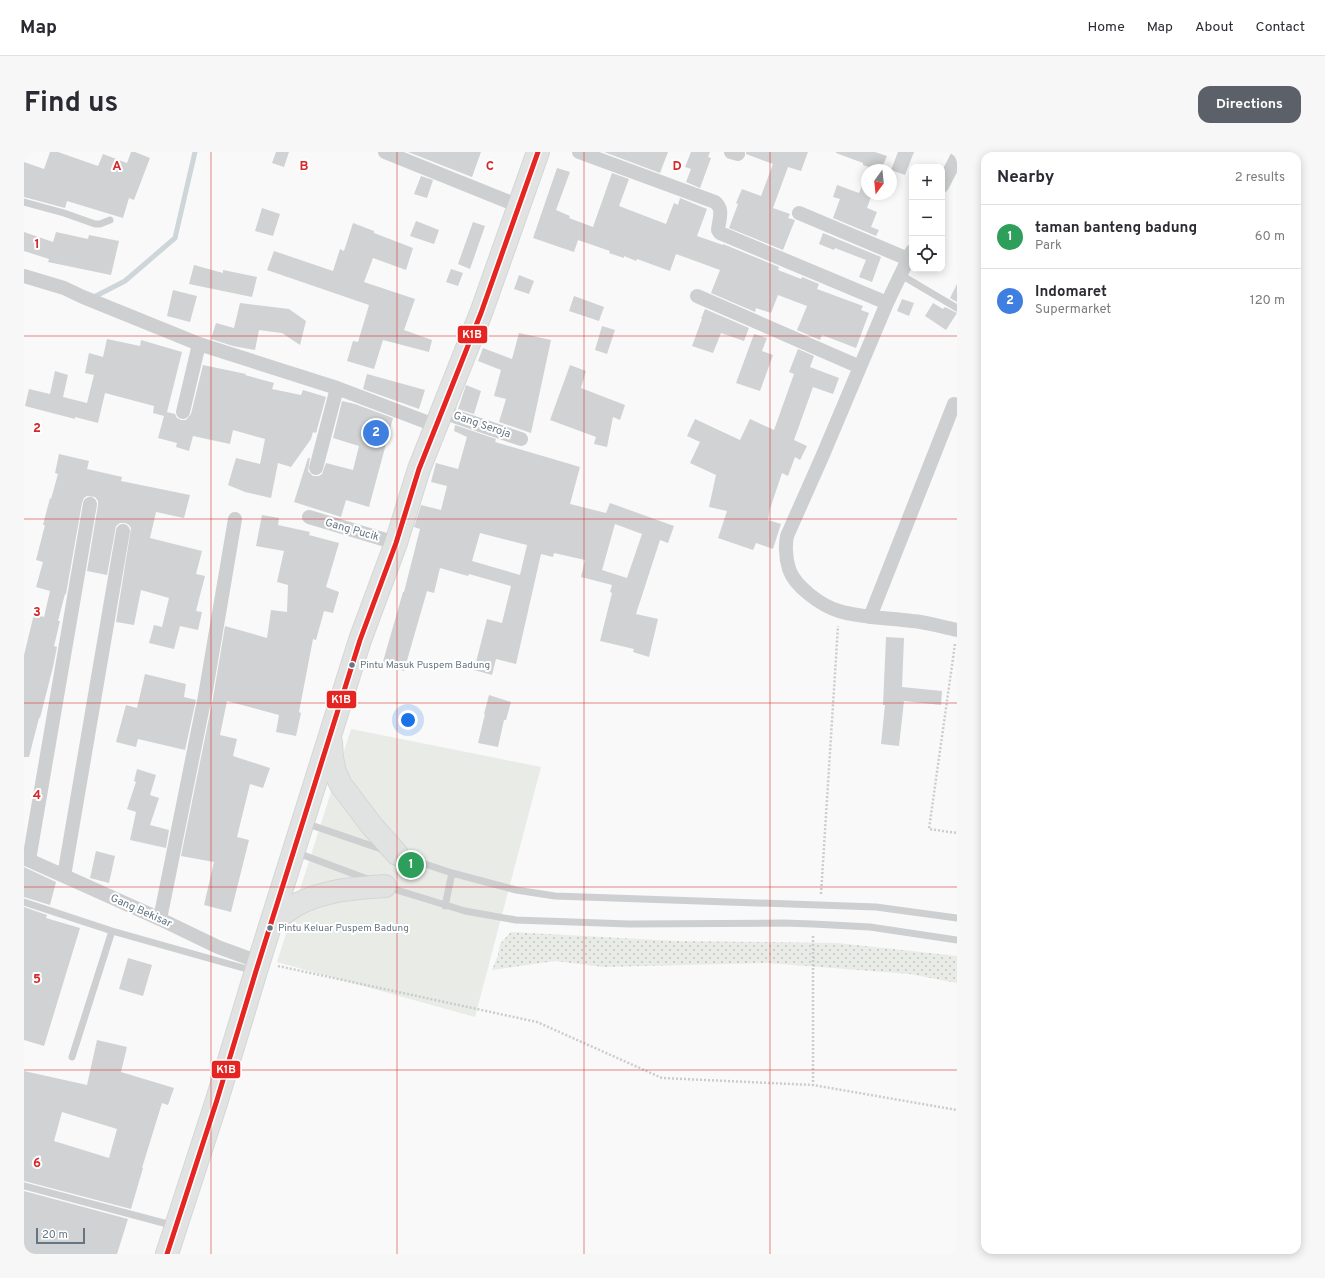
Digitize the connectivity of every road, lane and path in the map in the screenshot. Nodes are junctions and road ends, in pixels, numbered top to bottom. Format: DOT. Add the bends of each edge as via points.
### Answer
graph roads {
  1 [pos="385,152"];
  2 [pos="538,152"];
  3 [pos="579,152"];
  4 [pos="957,157"];
  5 [pos="945,180"];
  6 [pos="24,202"];
  7 [pos="518,206"];
  8 [pos="798,213"];
  9 [pos="110,220"];
  10 [pos="909,255"];
  11 [pos="909,257"];
  12 [pos="901,275"];
  13 [pos="24,276"];
  14 [pos="697,296"];
  15 [pos="888,303"];
  16 [pos="957,308"];
  17 [pos="199,344"];
  18 [pos="860,367"];
  19 [pos="337,388"];
  20 [pos="954,404"];
  21 [pos="183,412"];
  22 [pos="440,419"];
  23 [pos="521,439"];
  24 [pos="316,468"];
  25 [pos="90,504"];
  26 [pos="309,517"];
  27 [pos="234,519"];
  28 [pos="123,531"];
  29 [pos="396,543"];
  30 [pos="839,611"];
  31 [pos="870,617"];
  32 [pos="957,630"];
  33 [pos="331,733"];
  34 [pos="303,822"];
  35 [pos="957,833"];
  36 [pos="294,851"];
  37 [pos="397,854"];
  38 [pos="26,859"];
  39 [pos="452,873"];
  40 [pos="64,876"];
  41 [pos="385,886"];
  42 [pos="24,902"];
  43 [pos="821,905"];
  44 [pos="445,906"];
  45 [pos="957,918"];
  46 [pos="160,919"];
  47 [pos="272,921"];
  48 [pos="813,924"];
  49 [pos="112,931"];
  50 [pos="957,940"];
  51 [pos="258,966"];
  52 [pos="72,1057"];
  53 [pos="813,1085"];
  54 [pos="957,1110"];
  55 [pos="24,1186"];
  56 [pos="176,1226"];
  57 [pos="167,1254"];
  1 -- 7 [label="street"];
  2 -- 7 [label="highway"];
  3 -- 15 [label="street" via="715,202 721,209 718,230 720,233"];
  4 -- 5 [label="street"];
  6 -- 9 [label="lane" via="95,224"];
  7 -- 22 [label="highway" via="481,313"];
  8 -- 10 [label="street"];
  11 -- 12 [label="street"];
  12 -- 15 [label="street"];
  12 -- 16 [label="lane"];
  13 -- 17 [label="street, Gang Seroja" via="64,288"];
  14 -- 18 [label="street"];
  15 -- 18 [label="street"];
  17 -- 19 [label="street, Gang Seroja"];
  17 -- 21 [label="street"];
  18 -- 30 [label="street" via="787,536 785,546 789,570 799,586 821,603"];
  19 -- 22 [label="street, Gang Seroja"];
  19 -- 24 [label="street"];
  20 -- 31 [label="street"];
  22 -- 23 [label="street, Gang Seroja"];
  22 -- 29 [label="highway" via="419,469"];
  25 -- 38 [label="street"];
  26 -- 29 [label="street, Gang Pucik"];
  27 -- 46 [label="street" via="205,696"];
  28 -- 40 [label="street"];
  29 -- 33 [label="highway" via="360,640"];
  30 -- 31 [label="street"];
  30 -- 43 [label="path"];
  31 -- 32 [label="street" via="914,621"];
  32 -- 35 [label="path" via="929,829"];
  33 -- 34 [label="highway"];
  33 -- 37 [label="highway" via="332,758 341,785"];
  34 -- 36 [label="highway"];
  34 -- 37 [label="lane"];
  36 -- 41 [label="lane"];
  36 -- 47 [label="highway"];
  37 -- 39 [label="lane"];
  38 -- 40 [label="street, Gang Bekisar"];
  39 -- 43 [label="lane" via="516,890 555,896"];
  39 -- 44 [label="lane"];
  40 -- 46 [label="street, Gang Bekisar"];
  41 -- 44 [label="lane"];
  41 -- 47 [label="highway" via="349,888 324,894 298,904"];
  42 -- 49 [label="lane"];
  43 -- 45 [label="lane" via="876,907"];
  44 -- 48 [label="lane" via="516,920 629,924"];
  46 -- 51 [label="street, Gang Bekisar"];
  47 -- 51 [label="highway"];
  48 -- 50 [label="lane" via="870,927"];
  48 -- 53 [label="path"];
  49 -- 51 [label="lane"];
  49 -- 52 [label="lane"];
  51 -- 53 [label="path" via="537,1022 662,1078"];
  51 -- 56 [label="highway"];
  53 -- 54 [label="path"];
  55 -- 56 [label="lane"];
  56 -- 57 [label="highway"];
}
